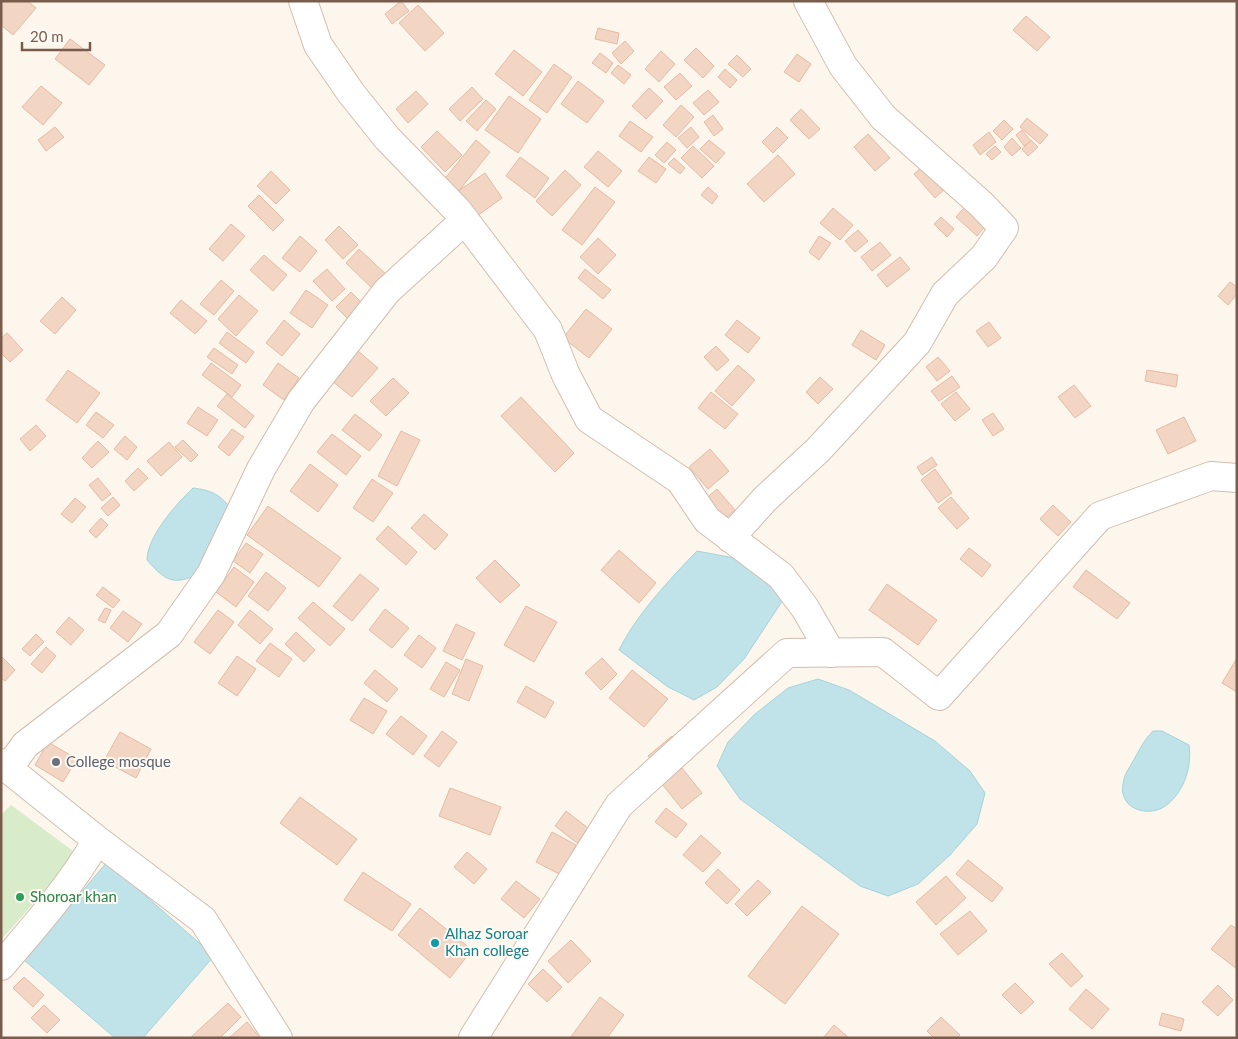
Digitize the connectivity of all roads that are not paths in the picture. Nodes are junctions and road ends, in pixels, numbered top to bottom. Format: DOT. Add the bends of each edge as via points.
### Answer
graph roads {
  1 [pos="303,1"];
  2 [pos="808,1"];
  3 [pos="465,220"];
  4 [pos="1237,478"];
  5 [pos="730,538"];
  6 [pos="831,653"];
  7 [pos="5,766"];
  8 [pos="97,840"];
  9 [pos="1,966"];
  10 [pos="278,1038"];
  11 [pos="473,1038"];
  1 -- 3 [label="street" via="318,45 351,93 387,138"];
  2 -- 5 [label="street" via="843,66 883,117 1004,228 984,257 945,294 917,343 824,444 765,499"];
  3 -- 5 [label="street" via="548,330 589,419 680,480 707,520"];
  3 -- 7 [label="street" via="387,291 301,400 261,469 211,574 169,634 25,745"];
  4 -- 6 [label="street" via="1211,476 1100,516 939,696 883,652"];
  5 -- 6 [label="street" via="780,576 805,608"];
  6 -- 11 [label="street" via="787,653 619,805"];
  7 -- 8 [label="street"];
  8 -- 9 [label="street" via="58,898"];
  8 -- 10 [label="street" via="203,920"];
}
